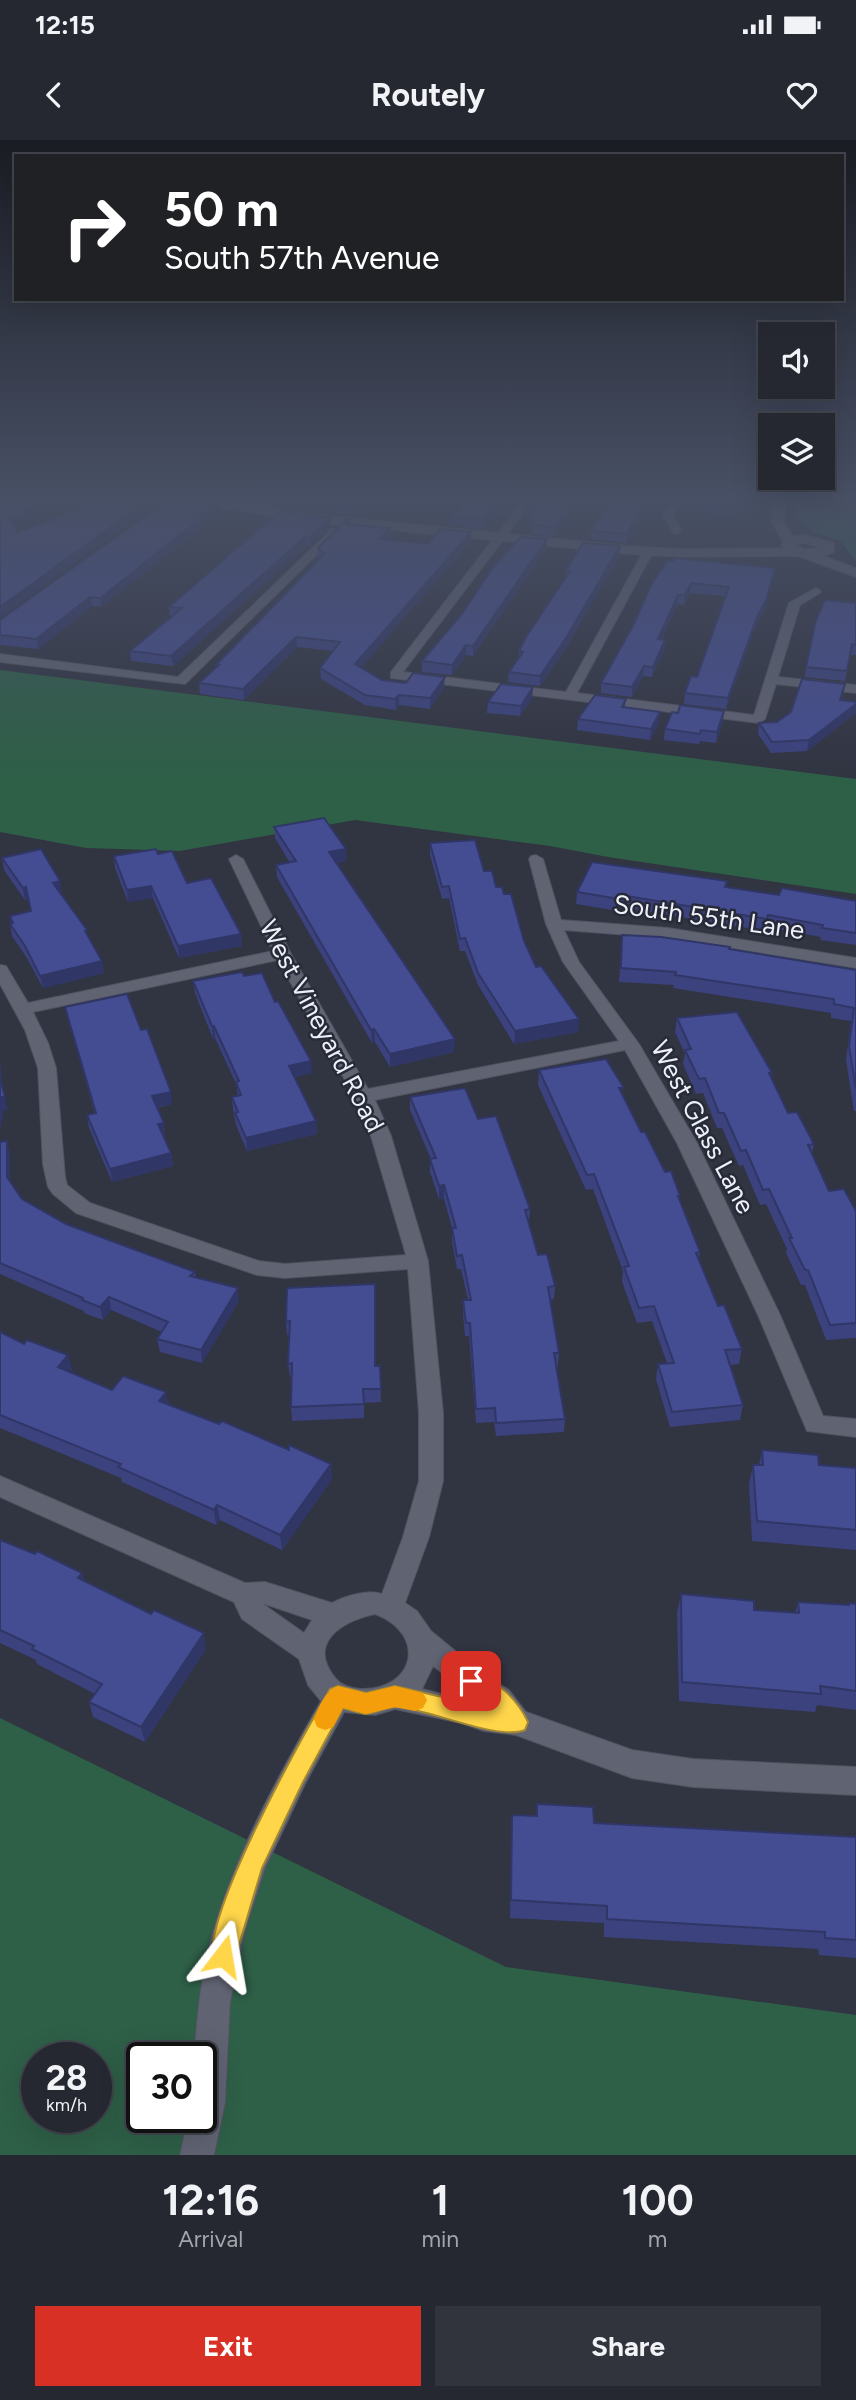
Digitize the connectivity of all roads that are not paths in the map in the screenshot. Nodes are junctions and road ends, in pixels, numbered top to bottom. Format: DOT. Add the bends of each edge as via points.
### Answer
graph roads {
  1 [pos="276,589"];
  2 [pos="459,589"];
  3 [pos="628,589"];
  4 [pos="816,591"];
  5 [pos="0,658"];
  6 [pos="771,680"];
  7 [pos="856,690"];
  8 [pos="569,697"];
  9 [pos="236,859"];
  10 [pos="536,859"];
  11 [pos="554,924"];
  12 [pos="283,954"];
  13 [pos="856,963"];
  14 [pos="0,970"];
  15 [pos="23,1010"];
  16 [pos="629,1044"];
  17 [pos="364,1096"];
  18 [pos="418,1261"];
  19 [pos="856,1428"];
  20 [pos="0,1486"];
  21 [pos="243,1594"];
  22 [pos="390,1607"];
  23 [pos="332,1615"];
  24 [pos="421,1639"];
  25 [pos="312,1653"];
  26 [pos="338,1696"];
  27 [pos="395,1696"];
  28 [pos="516,1722"];
  29 [pos="856,1781"];
  30 [pos="197,2155"];
  1 -- 5 [label="street" via="181,681"];
  2 -- 8 [label="street" via="395,675"];
  3 -- 8 [label="street"];
  4 -- 6 [label="street" via="794,603"];
  6 -- 7 [label="street"];
  6 -- 8 [label="street" via="759,719"];
  9 -- 12 [label="street, West Vineyard Road"];
  10 -- 11 [label="street, West Glass Lane"];
  11 -- 13 [label="street, South 55th Lane" via="668,933"];
  11 -- 16 [label="street, West Glass Lane" via="571,962"];
  12 -- 15 [label="street"];
  12 -- 17 [label="street, West Vineyard Road"];
  14 -- 15 [label="street"];
  15 -- 18 [label="street" via="46,1066 54,1172 59,1188 83,1208 257,1268 285,1271"];
  16 -- 17 [label="street"];
  16 -- 19 [label="street, West Glass Lane" via="687,1143 769,1315 815,1425"];
  17 -- 18 [label="street, West Vineyard Road" via="381,1136"];
  18 -- 22 [label="street, West Vineyard Road" via="431,1481"];
  20 -- 21 [label="street"];
  21 -- 23 [label="street" via="265,1592"];
  21 -- 25 [label="street" via="251,1611"];
  22 -- 23 [label="street" via="360,1604"];
  22 -- 24 [label="street" via="410,1619"];
  23 -- 25 [label="street" via="318,1632"];
  24 -- 27 [label="street" via="419,1671"];
  24 -- 28 [label="street" via="499,1699"];
  25 -- 26 [label="street" via="318,1678"];
  26 -- 27 [label="street" via="366,1703"];
  26 -- 30 [label="street" via="251,1864 228,1933 214,2003 208,2103"];
  27 -- 28 [label="street"];
  28 -- 29 [label="street" via="632,1764 693,1773"];
}
